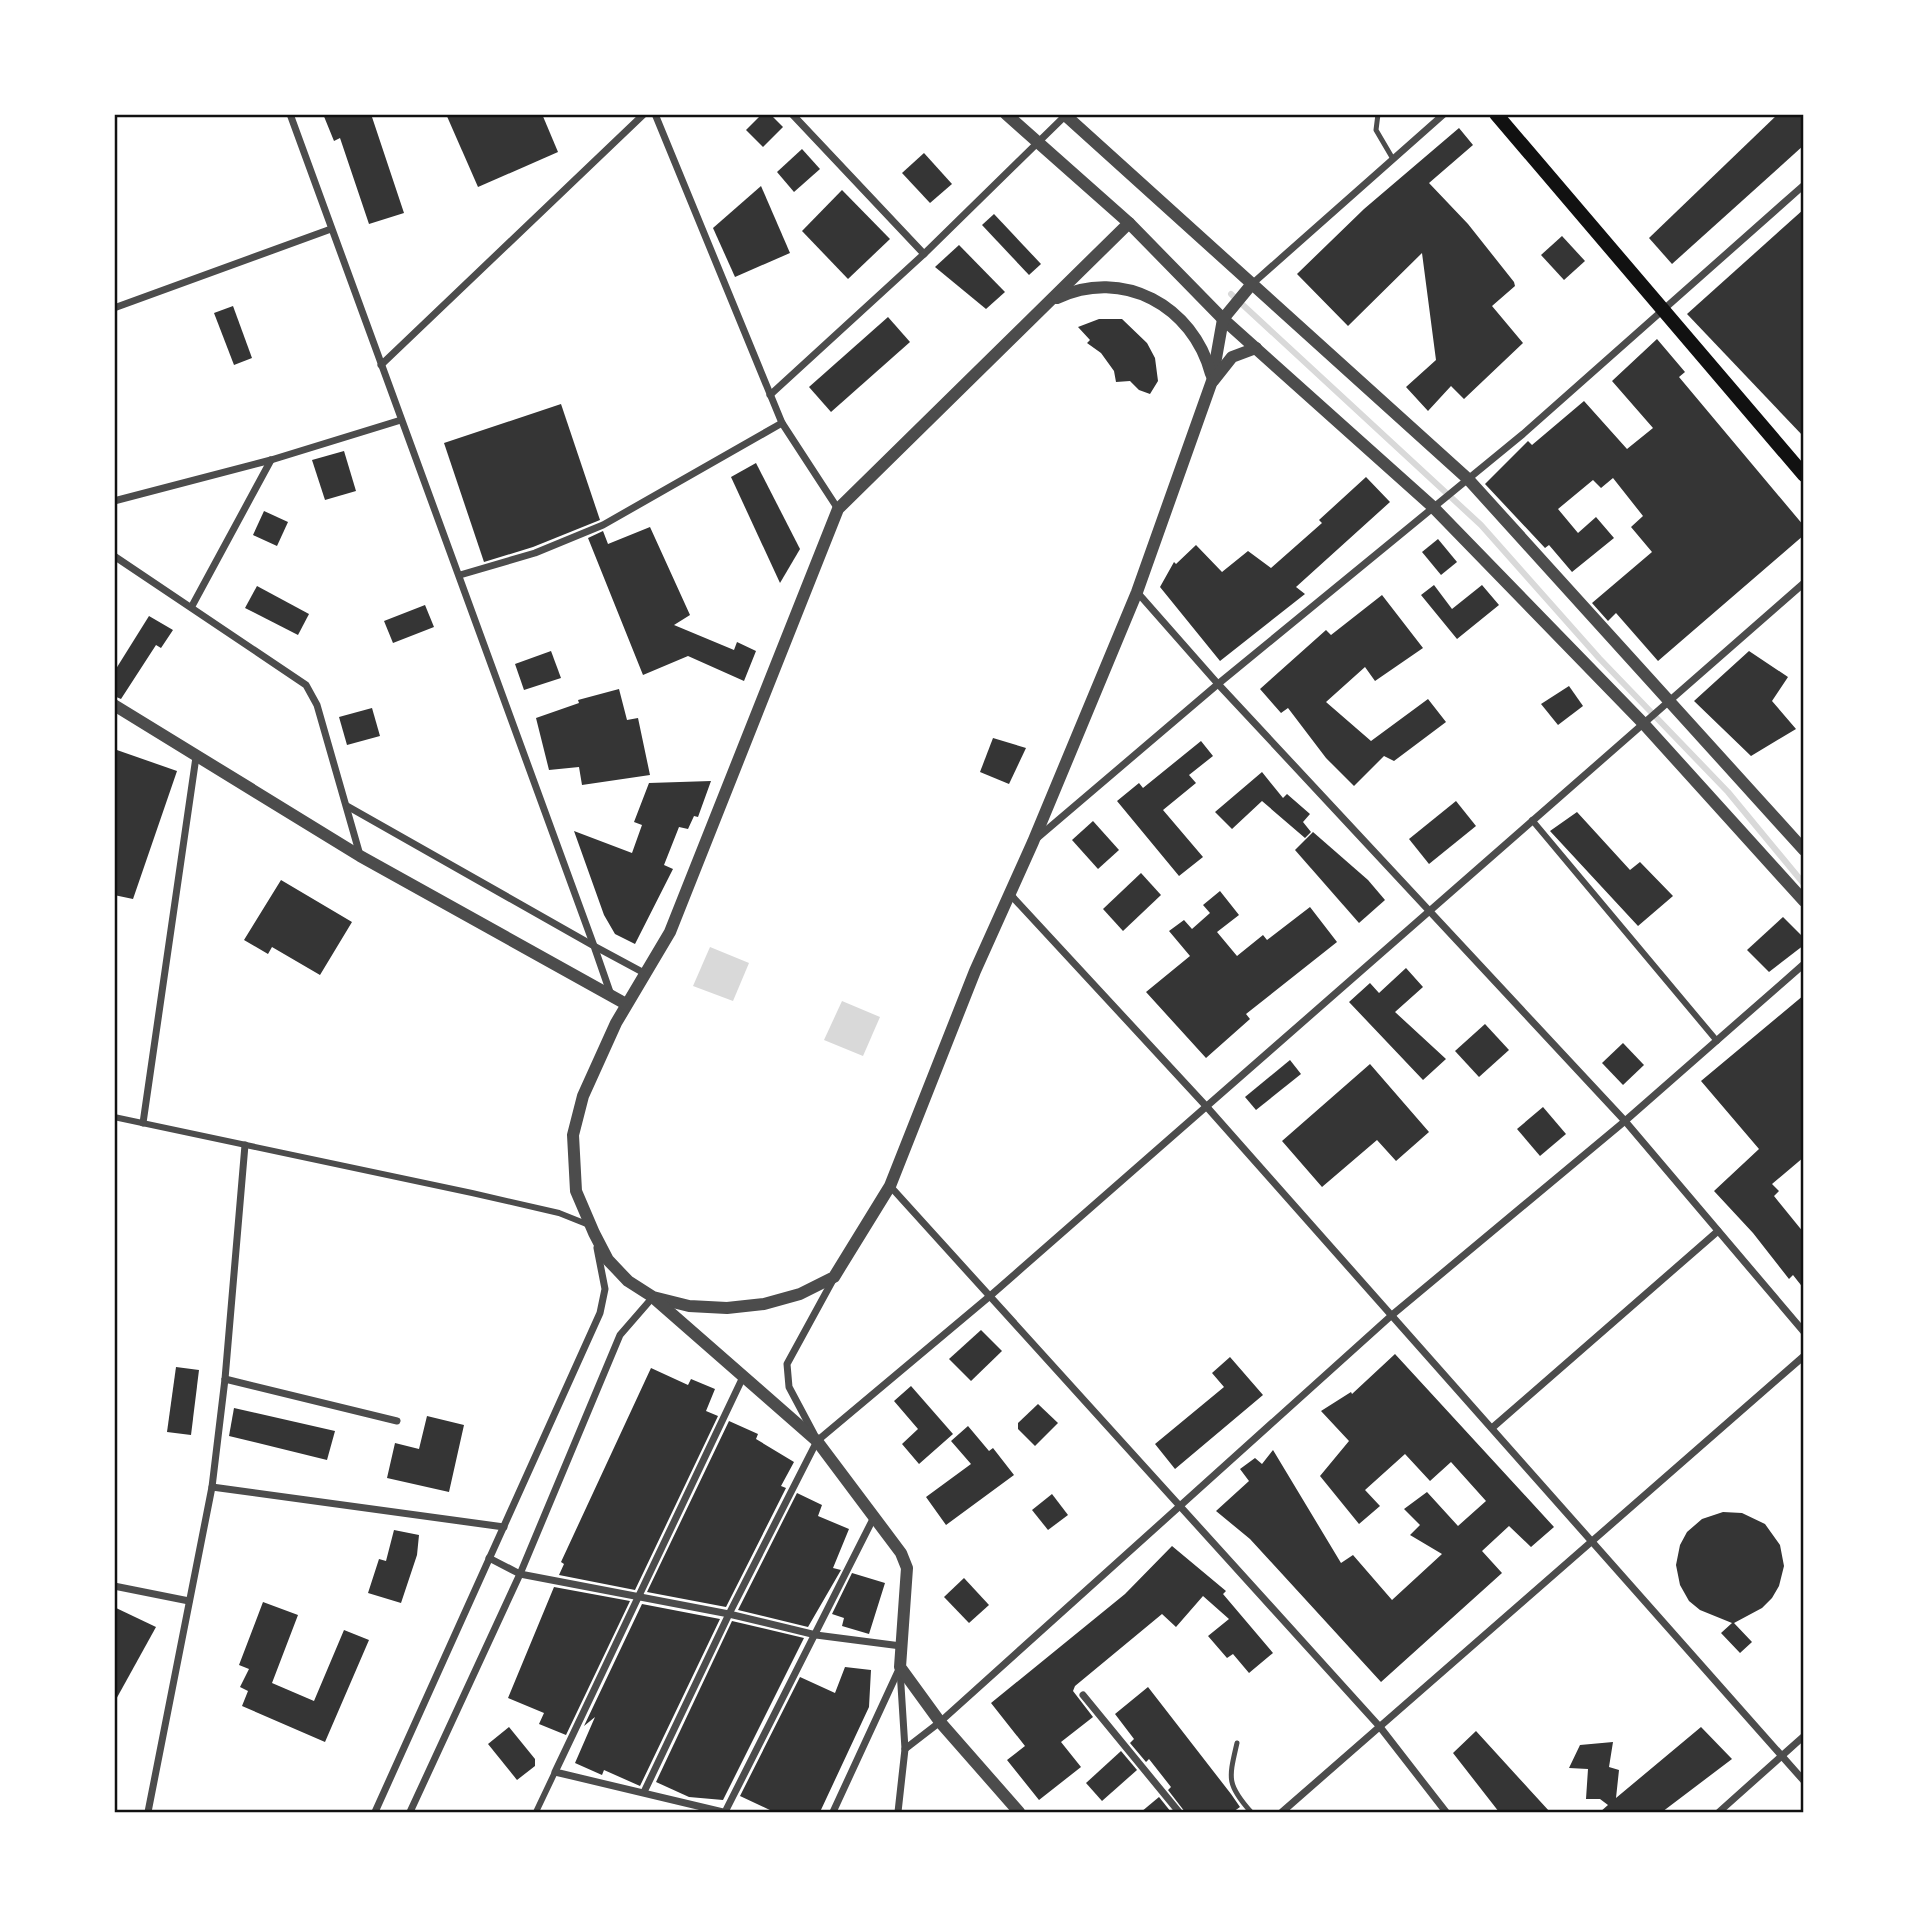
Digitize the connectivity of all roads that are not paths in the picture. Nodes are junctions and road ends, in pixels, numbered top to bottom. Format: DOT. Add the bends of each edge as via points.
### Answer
graph roads {
  1 [pos="290,114"];
  2 [pos="644,114"];
  3 [pos="655,114"];
  4 [pos="792,114"];
  5 [pos="1006,114"];
  6 [pos="1378,114"];
  7 [pos="1444,114"];
  8 [pos="1496,114"];
  9 [pos="1065,115"];
  10 [pos="1040,141"];
  11 [pos="1393,159"];
  12 [pos="1804,185"];
  13 [pos="1129,223"];
  14 [pos="331,229"];
  15 [pos="925,254"];
  16 [pos="1251,285"];
  17 [pos="1046,304"];
  18 [pos="114,308"];
  19 [pos="1663,312"];
  20 [pos="1223,319"];
  21 [pos="1256,348"];
  22 [pos="381,365"];
  23 [pos="1212,381"];
  24 [pos="770,395"];
  25 [pos="401,420"];
  26 [pos="782,423"];
  27 [pos="271,460"];
  28 [pos="1804,475"];
  29 [pos="1465,481"];
  30 [pos="114,501"];
  31 [pos="1433,507"];
  32 [pos="838,509"];
  33 [pos="114,556"];
  34 [pos="460,575"];
  35 [pos="1804,583"];
  36 [pos="1137,592"];
  37 [pos="192,606"];
  38 [pos="1218,684"];
  39 [pos="1667,702"];
  40 [pos="114,705"];
  41 [pos="1645,721"];
  42 [pos="196,757"];
  43 [pos="347,806"];
  44 [pos="1532,820"];
  45 [pos="1033,842"];
  46 [pos="1804,849"];
  47 [pos="360,856"];
  48 [pos="1009,893"];
  49 [pos="1804,901"];
  50 [pos="1431,909"];
  51 [pos="594,946"];
  52 [pos="1804,964"];
  53 [pos="646,974"];
  54 [pos="611,995"];
  55 [pos="626,1004"];
  56 [pos="1717,1041"];
  57 [pos="1206,1106"];
  58 [pos="114,1117"];
  59 [pos="1625,1121"];
  60 [pos="143,1123"];
  61 [pos="245,1145"];
  62 [pos="890,1186"];
  63 [pos="593,1229"];
  64 [pos="1718,1231"];
  65 [pos="834,1278"];
  66 [pos="990,1296"];
  67 [pos="653,1297"];
  68 [pos="1392,1315"];
  69 [pos="1804,1332"];
  70 [pos="1804,1356"];
  71 [pos="743,1377"];
  72 [pos="225,1379"];
  73 [pos="397,1421"];
  74 [pos="1492,1428"];
  75 [pos="817,1441"];
  76 [pos="212,1487"];
  77 [pos="1181,1507"];
  78 [pos="874,1517"];
  79 [pos="504,1527"];
  80 [pos="1592,1541"];
  81 [pos="489,1558"];
  82 [pos="520,1574"];
  83 [pos="114,1586"];
  84 [pos="636,1596"];
  85 [pos="189,1601"];
  86 [pos="729,1614"];
  87 [pos="816,1635"];
  88 [pos="901,1646"];
  89 [pos="900,1667"];
  90 [pos="1083,1695"];
  91 [pos="940,1722"];
  92 [pos="1380,1727"];
  93 [pos="1804,1736"];
  94 [pos="1237,1743"];
  95 [pos="905,1749"];
  96 [pos="1782,1754"];
  97 [pos="555,1772"];
  98 [pos="1804,1781"];
  99 [pos="644,1792"];
  100 [pos="148,1812"];
  101 [pos="375,1812"];
  102 [pos="410,1812"];
  103 [pos="536,1812"];
  104 [pos="724,1812"];
  105 [pos="833,1812"];
  106 [pos="898,1812"];
  107 [pos="1019,1812"];
  108 [pos="1179,1812"];
  109 [pos="1251,1812"];
  110 [pos="1282,1812"];
  111 [pos="1446,1812"];
  112 [pos="1719,1812"];
  1 -- 14 [label="street"];
  2 -- 22 [label="street"];
  3 -- 24 [label="street"];
  4 -- 15 [label="street"];
  5 -- 10 [label="street"];
  6 -- 11 [label="lane" via="1376,130"];
  7 -- 11 [label="street"];
  8 -- 19 [label="main road"];
  9 -- 10 [label="street"];
  9 -- 16 [label="street"];
  10 -- 13 [label="street"];
  10 -- 15 [label="street"];
  11 -- 16 [label="street"];
  12 -- 19 [label="street"];
  13 -- 17 [label="street"];
  13 -- 20 [label="street"];
  14 -- 18 [label="street"];
  14 -- 22 [label="street"];
  15 -- 24 [label="street"];
  16 -- 20 [label="street"];
  16 -- 29 [label="street"];
  17 -- 23 [label="street" via="1097,287 1125,288 1151,296 1193,331 1206,355"];
  17 -- 32 [label="street"];
  19 -- 28 [label="main road"];
  19 -- 29 [label="street"];
  20 -- 21 [label="street"];
  20 -- 23 [label="street"];
  21 -- 23 [label="street" via="1232,357"];
  21 -- 31 [label="street"];
  22 -- 25 [label="street"];
  23 -- 36 [label="street"];
  24 -- 26 [label="street"];
  25 -- 27 [label="street"];
  25 -- 34 [label="street"];
  26 -- 32 [label="street"];
  26 -- 34 [label="street" via="603,525 535,553"];
  27 -- 30 [label="street"];
  27 -- 37 [label="street"];
  29 -- 31 [label="street"];
  29 -- 39 [label="street"];
  31 -- 38 [label="street"];
  31 -- 41 [label="street"];
  32 -- 53 [label="street" via="670,932"];
  33 -- 37 [label="street"];
  34 -- 51 [label="street"];
  35 -- 39 [label="street"];
  36 -- 38 [label="street"];
  36 -- 45 [label="street"];
  37 -- 43 [label="street" via="306,685 317,705"];
  38 -- 45 [label="street"];
  38 -- 50 [label="street"];
  39 -- 41 [label="street"];
  39 -- 46 [label="street"];
  40 -- 42 [label="street"];
  41 -- 44 [label="street"];
  41 -- 49 [label="street"];
  42 -- 47 [label="street"];
  42 -- 60 [label="street"];
  43 -- 47 [label="street"];
  43 -- 51 [label="street"];
  44 -- 50 [label="street"];
  44 -- 56 [label="street"];
  45 -- 48 [label="street"];
  47 -- 54 [label="street"];
  48 -- 57 [label="street"];
  48 -- 62 [label="street"];
  50 -- 57 [label="street"];
  50 -- 59 [label="street"];
  51 -- 53 [label="street"];
  51 -- 54 [label="street"];
  52 -- 56 [label="street"];
  53 -- 55 [label="street"];
  54 -- 55 [label="street"];
  55 -- 63 [label="street" via="592,1073 573,1135 576,1191"];
  56 -- 59 [label="street"];
  57 -- 66 [label="street"];
  57 -- 68 [label="street"];
  58 -- 60 [label="street"];
  59 -- 64 [label="street"];
  59 -- 68 [label="street"];
  60 -- 61 [label="street"];
  61 -- 63 [label="street" via="559,1213"];
  61 -- 72 [label="street"];
  62 -- 65 [label="street"];
  62 -- 66 [label="street"];
  63 -- 67 [label="street" via="608,1260 628,1281"];
  63 -- 79 [label="street" via="606,1289 600,1313"];
  64 -- 69 [label="street"];
  64 -- 74 [label="street"];
  65 -- 67 [label="street" via="800,1294 727,1308 689,1306"];
  65 -- 75 [label="street" via="787,1364 789,1387"];
  66 -- 75 [label="street"];
  66 -- 77 [label="street"];
  67 -- 71 [label="street"];
  67 -- 82 [label="street" via="620,1335"];
  68 -- 74 [label="street"];
  68 -- 77 [label="street"];
  70 -- 80 [label="street"];
  71 -- 75 [label="street"];
  71 -- 84 [label="street"];
  72 -- 73 [label="street"];
  72 -- 76 [label="street"];
  74 -- 80 [label="street"];
  75 -- 78 [label="street"];
  75 -- 86 [label="street"];
  76 -- 79 [label="street"];
  76 -- 85 [label="street"];
  77 -- 91 [label="street"];
  77 -- 92 [label="street"];
  78 -- 87 [label="street"];
  78 -- 88 [label="street" via="907,1568"];
  79 -- 81 [label="street"];
  80 -- 92 [label="street"];
  80 -- 96 [label="street"];
  81 -- 82 [label="street"];
  81 -- 101 [label="street"];
  82 -- 84 [label="street"];
  82 -- 102 [label="street"];
  83 -- 85 [label="street"];
  84 -- 86 [label="street"];
  84 -- 97 [label="street"];
  85 -- 100 [label="street"];
  86 -- 87 [label="street"];
  86 -- 99 [label="street"];
  87 -- 88 [label="street"];
  87 -- 104 [label="street"];
  88 -- 89 [label="street"];
  89 -- 91 [label="street"];
  89 -- 95 [label="street"];
  89 -- 105 [label="street"];
  90 -- 108 [label="street"];
  91 -- 95 [label="street"];
  91 -- 107 [label="street"];
  92 -- 110 [label="street"];
  92 -- 111 [label="street"];
  93 -- 96 [label="street"];
  94 -- 109 [label="lane" via="1229,1777"];
  95 -- 106 [label="street"];
  96 -- 98 [label="street"];
  96 -- 112 [label="street"];
  97 -- 99 [label="street"];
  97 -- 103 [label="street"];
  99 -- 104 [label="street"];
}
